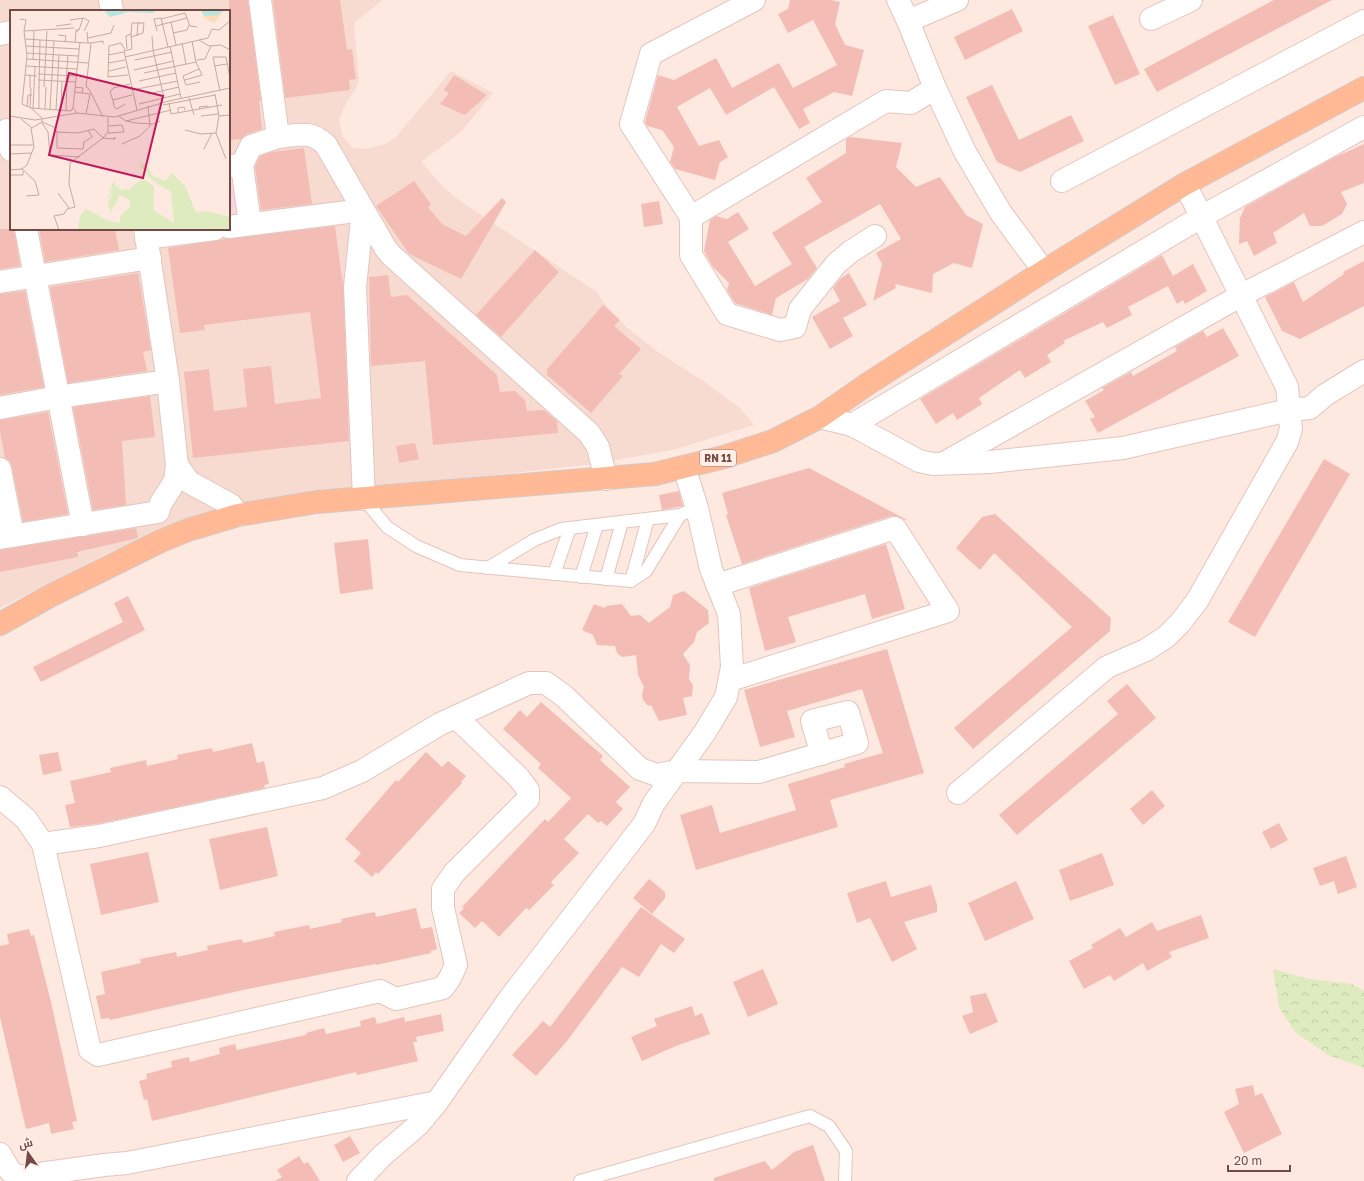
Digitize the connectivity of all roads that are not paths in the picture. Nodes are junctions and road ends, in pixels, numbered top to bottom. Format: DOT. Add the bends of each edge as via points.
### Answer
graph roads {
  1 [pos="110,0"];
  2 [pos="260,0"];
  3 [pos="754,0"];
  4 [pos="898,0"];
  5 [pos="957,0"];
  6 [pos="1191,0"];
  7 [pos="112,10"];
  8 [pos="1151,19"];
  9 [pos="908,21"];
  10 [pos="1364,21"];
  11 [pos="10,32"];
  12 [pos="0,34"];
  13 [pos="935,88"];
  14 [pos="1364,88"];
  15 [pos="1364,127"];
  16 [pos="277,128"];
  17 [pos="235,166"];
  18 [pos="1062,181"];
  19 [pos="1185,184"];
  20 [pos="363,210"];
  21 [pos="691,217"];
  22 [pos="1201,217"];
  23 [pos="240,226"];
  24 [pos="26,230"];
  25 [pos="209,230"];
  26 [pos="1364,232"];
  27 [pos="875,236"];
  28 [pos="147,241"];
  29 [pos="1044,271"];
  30 [pos="35,276"];
  31 [pos="0,282"];
  32 [pos="1240,296"];
  33 [pos="1364,371"];
  34 [pos="168,382"];
  35 [pos="58,397"];
  36 [pos="0,408"];
  37 [pos="1289,410"];
  38 [pos="820,417"];
  39 [pos="852,425"];
  40 [pos="943,463"];
  41 [pos="177,465"];
  42 [pos="684,467"];
  43 [pos="0,469"];
  44 [pos="606,479"];
  45 [pos="364,499"];
  46 [pos="688,511"];
  47 [pos="158,512"];
  48 [pos="238,514"];
  49 [pos="648,519"];
  50 [pos="622,522"];
  51 [pos="83,525"];
  52 [pos="597,525"];
  53 [pos="570,528"];
  54 [pos="6,537"];
  55 [pos="161,541"];
  56 [pos="488,568"];
  57 [pos="554,574"];
  58 [pos="581,577"];
  59 [pos="606,579"];
  60 [pos="631,581"];
  61 [pos="717,585"];
  62 [pos="0,624"];
  63 [pos="730,680"];
  64 [pos="456,717"];
  65 [pos="822,754"];
  66 [pos="677,771"];
  67 [pos="958,793"];
  68 [pos="0,797"];
  69 [pos="43,844"];
  70 [pos="437,1102"];
  71 [pos="401,1109"];
  72 [pos="418,1125"];
  73 [pos="0,1154"];
  74 [pos="358,1181"];
  75 [pos="580,1181"];
  76 [pos="845,1181"];
  1 -- 7 [label="street"];
  2 -- 16 [label="street"];
  3 -- 21 [label="street" via="651,54 631,124"];
  4 -- 9 [label="street"];
  5 -- 9 [label="street"];
  6 -- 8 [label="street"];
  9 -- 13 [label="street"];
  10 -- 18 [label="street"];
  11 -- 12 [label="street"];
  13 -- 21 [label="street" via="911,103 886,101"];
  13 -- 29 [label="street" via="965,152 1001,213"];
  14 -- 19 [label="main road, RN 11"];
  15 -- 22 [label="street"];
  16 -- 17 [label="street" via="251,146"];
  16 -- 20 [label="street" via="319,138 326,145"];
  17 -- 23 [label="street"];
  19 -- 22 [label="street"];
  19 -- 29 [label="main road, RN 11"];
  20 -- 23 [label="street"];
  20 -- 44 [label="street" via="391,255 589,433 598,448"];
  20 -- 45 [label="street" via="355,287"];
  21 -- 27 [label="street" via="691,256 727,314 780,330 795,327 800,309 836,264"];
  22 -- 32 [label="street"];
  22 -- 39 [label="street"];
  24 -- 30 [label="street"];
  25 -- 28 [label="street"];
  26 -- 32 [label="street"];
  28 -- 30 [label="street"];
  28 -- 34 [label="street"];
  29 -- 38 [label="main road, RN 11"];
  30 -- 31 [label="street"];
  30 -- 35 [label="street"];
  32 -- 37 [label="street" via="1287,387"];
  32 -- 40 [label="street"];
  33 -- 37 [label="street" via="1325,395 1310,408"];
  34 -- 35 [label="street"];
  34 -- 41 [label="street"];
  35 -- 36 [label="street"];
  35 -- 51 [label="street"];
  37 -- 40 [label="street" via="1123,448 990,462"];
  37 -- 67 [label="street" via="1291,428 1287,442 1197,601 1180,623 1166,637 1146,650 1107,667"];
  38 -- 39 [label="street"];
  38 -- 42 [label="main road, RN 11" via="773,441"];
  39 -- 40 [label="street" via="919,461"];
  41 -- 47 [label="street" via="175,481"];
  41 -- 48 [label="street" via="189,482 231,505"];
  42 -- 44 [label="main road, RN 11" via="655,474"];
  42 -- 46 [label="street"];
  43 -- 54 [label="street"];
  44 -- 45 [label="main road, RN 11"];
  45 -- 48 [label="main road, RN 11" via="317,502"];
  45 -- 56 [label="lane" via="387,527 416,546 460,565"];
  46 -- 49 [label="lane"];
  46 -- 60 [label="lane" via="646,571"];
  46 -- 61 [label="street"];
  47 -- 51 [label="street"];
  47 -- 55 [label="street" via="155,523"];
  48 -- 55 [label="main road, RN 11"];
  49 -- 50 [label="lane"];
  49 -- 60 [label="lane"];
  50 -- 52 [label="lane"];
  50 -- 59 [label="lane"];
  51 -- 54 [label="street"];
  52 -- 53 [label="lane"];
  52 -- 58 [label="lane"];
  53 -- 56 [label="lane" via="534,540"];
  53 -- 57 [label="lane"];
  55 -- 62 [label="main road, RN 11"];
  56 -- 57 [label="lane"];
  57 -- 58 [label="lane"];
  58 -- 59 [label="lane"];
  59 -- 60 [label="lane"];
  61 -- 63 [label="street" via="729,614 732,667"];
  61 -- 63 [label="street" via="895,528 948,611"];
  63 -- 66 [label="street" via="726,697"];
  64 -- 66 [label="street" via="529,683 546,683 564,696 640,768 657,775"];
  64 -- 69 [label="street" via="362,771 323,788 99,836"];
  64 -- 69 [label="street" via="519,778 528,790 528,799 454,873 443,889 443,908 456,965 443,988 396,999 380,991 98,1055 90,1050"];
  65 -- 66 [label="street" via="758,772"];
  66 -- 70 [label="street" via="654,803 644,824 510,998"];
  68 -- 69 [label="street" via="26,819"];
  70 -- 71 [label="street"];
  70 -- 72 [label="street"];
  71 -- 72 [label="street"];
  71 -- 73 [label="street" via="127,1163 18,1177 10,1172"];
  72 -- 74 [label="street"];
  75 -- 76 [label="lane" via="810,1116 829,1126 846,1151"];
}
